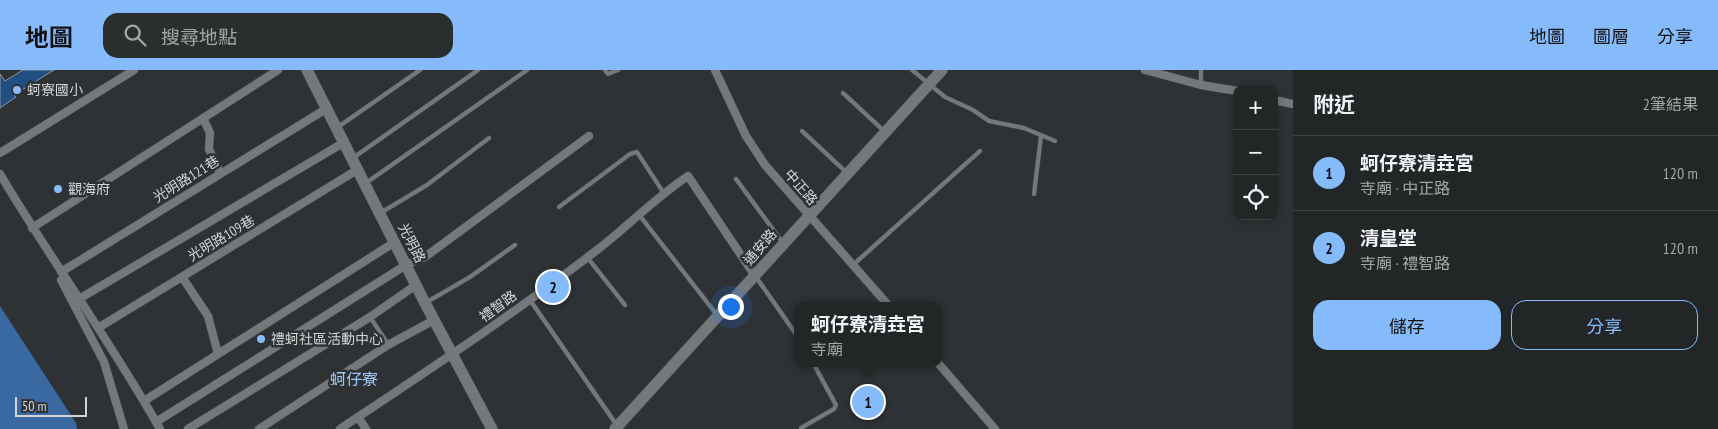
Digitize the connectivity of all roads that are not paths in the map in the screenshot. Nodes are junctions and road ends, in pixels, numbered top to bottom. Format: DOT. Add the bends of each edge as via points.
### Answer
graph roads {
  1 [pos="134,70"];
  2 [pos="278,70"];
  3 [pos="307,70"];
  4 [pos="420,70"];
  5 [pos="478,70"];
  6 [pos="527,70"];
  7 [pos="605,70"];
  8 [pos="618,70"];
  9 [pos="715,70"];
  10 [pos="912,70"];
  11 [pos="942,70"];
  12 [pos="1145,70"];
  13 [pos="1201,70"];
  14 [pos="929,85"];
  15 [pos="1201,85"];
  16 [pos="1233,90"];
  17 [pos="843,93"];
  18 [pos="1278,101"];
  19 [pos="1293,104"];
  20 [pos="326,109"];
  21 [pos="203,118"];
  22 [pos="336,128"];
  23 [pos="802,131"];
  24 [pos="884,131"];
  25 [pos="589,136"];
  26 [pos="1041,136"];
  27 [pos="489,138"];
  28 [pos="1056,141"];
  29 [pos="343,143"];
  30 [pos="980,151"];
  31 [pos="0,153"];
  32 [pos="351,160"];
  33 [pos="357,170"];
  34 [pos="847,172"];
  35 [pos="220,173"];
  36 [pos="0,174"];
  37 [pos="736,178"];
  38 [pos="364,185"];
  39 [pos="663,192"];
  40 [pos="1034,194"];
  41 [pos="559,207"];
  42 [pos="380,214"];
  43 [pos="640,216"];
  44 [pos="810,216"];
  45 [pos="32,228"];
  46 [pos="395,242"];
  47 [pos="783,243"];
  48 [pos="515,245"];
  49 [pos="44,247"];
  50 [pos="587,257"];
  51 [pos="854,264"];
  52 [pos="406,265"];
  53 [pos="61,272"];
  54 [pos="755,276"];
  55 [pos="182,277"];
  56 [pos="416,285"];
  57 [pos="78,299"];
  58 [pos="529,299"];
  59 [pos="886,302"];
  60 [pos="425,303"];
  61 [pos="625,305"];
  62 [pos="718,316"];
  63 [pos="370,317"];
  64 [pos="434,320"];
  65 [pos="98,328"];
  66 [pos="794,331"];
  67 [pos="388,345"];
  68 [pos="218,354"];
  69 [pos="453,354"];
  70 [pos="815,367"];
  71 [pos="941,367"];
  72 [pos="144,401"];
  73 [pos="358,417"];
  74 [pos="158,426"];
  75 [pos="616,428"];
  76 [pos="801,428"];
  77 [pos="124,429"];
  78 [pos="188,429"];
  79 [pos="259,429"];
  80 [pos="340,429"];
  81 [pos="366,429"];
  82 [pos="492,429"];
  83 [pos="995,429"];
  1 -- 31 [label="street"];
  2 -- 21 [label="street"];
  3 -- 20 [label="street, 光明路"];
  4 -- 22 [label="lane"];
  5 -- 32 [label="lane"];
  6 -- 38 [label="lane"];
  7 -- 8 [label="lane" via="608,74"];
  9 -- 44 [label="street, 中正路" via="746,136 765,165"];
  10 -- 14 [label="lane"];
  11 -- 14 [label="street, 通安路"];
  12 -- 15 [label="street"];
  13 -- 15 [label="lane"];
  14 -- 24 [label="street, 通安路"];
  14 -- 26 [label="lane" via="989,121 1024,128"];
  15 -- 16 [label="street"];
  17 -- 24 [label="lane"];
  18 -- 19 [label="street"];
  20 -- 22 [label="street, 光明路"];
  20 -- 35 [label="street, 光明路121巷"];
  21 -- 35 [label="street" via="210,133 209,149"];
  21 -- 45 [label="street"];
  22 -- 29 [label="street, 光明路"];
  23 -- 34 [label="lane"];
  24 -- 34 [label="street, 通安路"];
  25 -- 52 [label="street" via="432,251"];
  26 -- 28 [label="lane"];
  26 -- 40 [label="lane"];
  27 -- 42 [label="lane"];
  29 -- 32 [label="street, 光明路"];
  29 -- 57 [label="street"];
  30 -- 51 [label="lane"];
  32 -- 33 [label="street, 光明路"];
  33 -- 38 [label="street, 光明路"];
  33 -- 55 [label="street, 光明路109巷"];
  34 -- 44 [label="street, 通安路"];
  35 -- 53 [label="street, 光明路121巷"];
  36 -- 45 [label="street"];
  37 -- 47 [label="lane"];
  38 -- 42 [label="street, 光明路"];
  39 -- 41 [label="lane" via="637,152"];
  39 -- 43 [label="street, 禮智路"];
  39 -- 54 [label="street, 禮智路" via="688,176"];
  42 -- 46 [label="street, 光明路"];
  43 -- 50 [label="street, 禮智路"];
  43 -- 62 [label="lane"];
  44 -- 47 [label="street, 通安路"];
  44 -- 51 [label="street, 中正路"];
  45 -- 49 [label="street"];
  46 -- 52 [label="street, 光明路"];
  46 -- 68 [label="street"];
  47 -- 54 [label="street, 通安路"];
  48 -- 60 [label="lane" via="470,277"];
  49 -- 53 [label="street"];
  49 -- 77 [label="street" via="104,362"];
  50 -- 58 [label="street, 禮智路"];
  50 -- 61 [label="lane"];
  51 -- 59 [label="street, 中正路"];
  52 -- 56 [label="street, 光明路"];
  52 -- 74 [label="street"];
  53 -- 57 [label="street"];
  54 -- 62 [label="street, 通安路"];
  54 -- 66 [label="lane"];
  55 -- 65 [label="street, 光明路109巷"];
  55 -- 68 [label="street" via="208,316"];
  56 -- 60 [label="street, 光明路"];
  56 -- 63 [label="street"];
  57 -- 65 [label="street"];
  58 -- 69 [label="street, 禮智路"];
  58 -- 75 [label="lane"];
  60 -- 64 [label="street, 光明路"];
  62 -- 75 [label="street, 通安路"];
  63 -- 67 [label="lane"];
  63 -- 78 [label="street"];
  64 -- 67 [label="street"];
  64 -- 69 [label="street, 光明路"];
  65 -- 72 [label="street"];
  67 -- 79 [label="street"];
  68 -- 72 [label="street"];
  69 -- 73 [label="street, 禮智路"];
  69 -- 82 [label="street, 光明路"];
  70 -- 76 [label="lane" via="836,405"];
  71 -- 83 [label="street"];
  72 -- 74 [label="street"];
  73 -- 80 [label="street, 禮智路"];
  73 -- 81 [label="street"];
}
